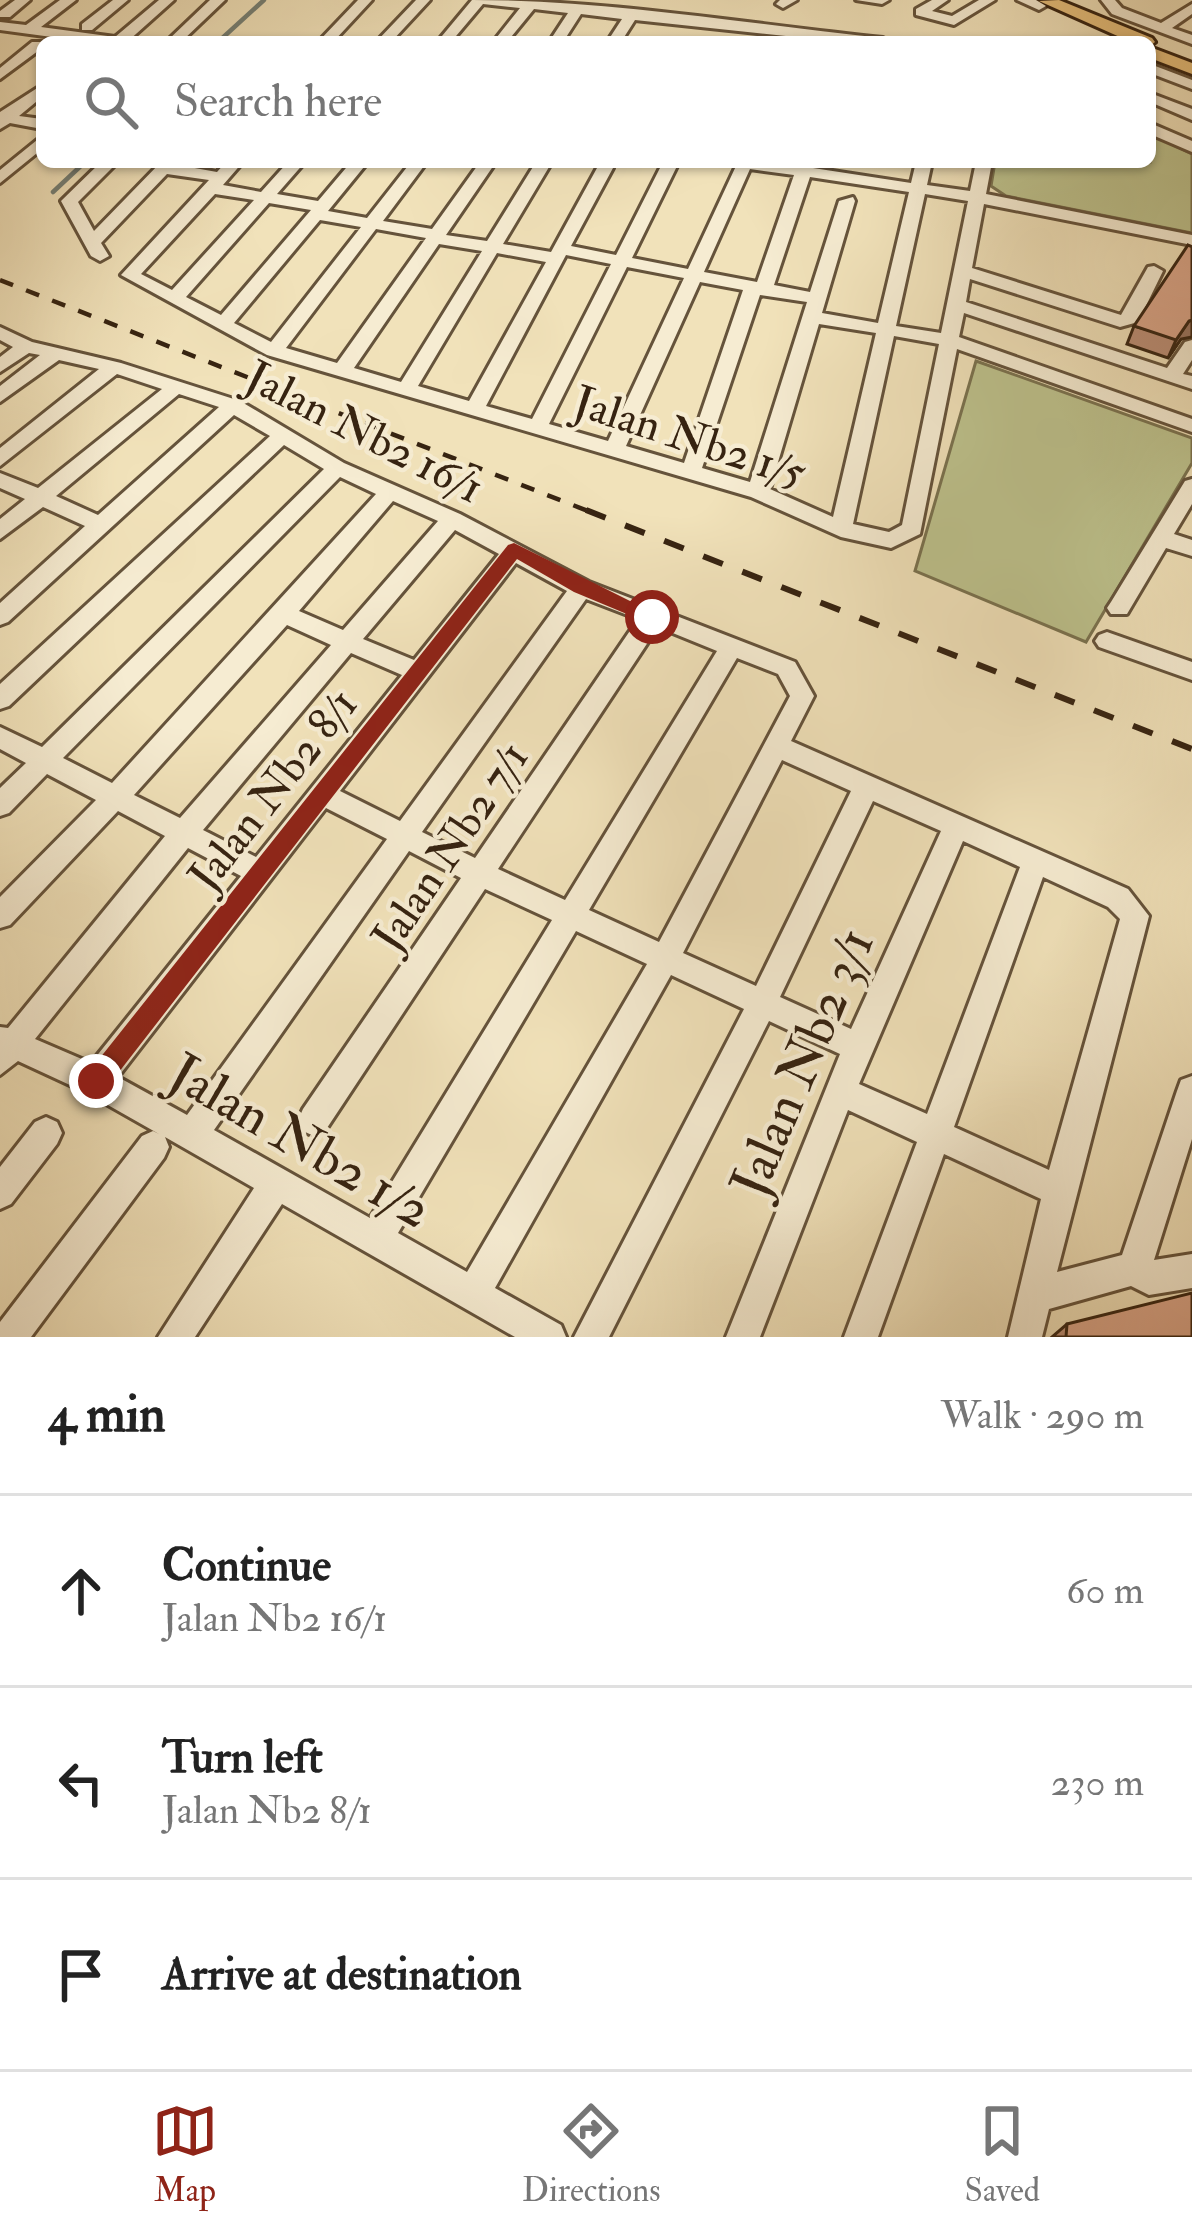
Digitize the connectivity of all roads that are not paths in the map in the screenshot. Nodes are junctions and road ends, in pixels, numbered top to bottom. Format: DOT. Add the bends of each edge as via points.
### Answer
graph roads {
  1 [pos="23,0"];
  2 [pos="69,0"];
  3 [pos="121,0"];
  4 [pos="167,0"];
  5 [pos="218,0"];
  6 [pos="365,0"];
  7 [pos="423,0"];
  8 [pos="481,0"];
  9 [pos="941,0"];
  10 [pos="988,0"];
  11 [pos="1108,1"];
  12 [pos="1051,3"];
  13 [pos="530,5"];
  14 [pos="1192,8"];
  15 [pos="577,10"];
  16 [pos="631,16"];
  17 [pos="685,21"];
  18 [pos="3,25"];
  19 [pos="87,27"];
  20 [pos="737,34"];
  21 [pos="126,36"];
  22 [pos="179,36"];
  23 [pos="331,36"];
  24 [pos="389,36"];
  25 [pos="449,36"];
  26 [pos="505,36"];
  27 [pos="560,36"];
  28 [pos="618,36"];
  29 [pos="676,36"];
  30 [pos="773,36"];
  31 [pos="1127,36"];
  32 [pos="1129,36"];
  33 [pos="1134,36"];
  34 [pos="1146,36"];
  35 [pos="33,37"];
  36 [pos="36,37"];
  37 [pos="1192,40"];
  38 [pos="1156,41"];
  39 [pos="1156,47"];
  40 [pos="1156,50"];
  41 [pos="1192,60"];
  42 [pos="1192,69"];
  43 [pos="1156,70"];
  44 [pos="0,75"];
  45 [pos="1192,85"];
  46 [pos="36,94"];
  47 [pos="1156,100"];
  48 [pos="1192,115"];
  49 [pos="2,120"];
  50 [pos="36,123"];
  51 [pos="1156,130"];
  52 [pos="1190,144"];
  53 [pos="36,146"];
  54 [pos="104,168"];
  55 [pos="164,168"];
  56 [pos="175,168"];
  57 [pos="230,168"];
  58 [pos="292,168"];
  59 [pos="355,168"];
  60 [pos="415,168"];
  61 [pos="484,168"];
  62 [pos="540,168"];
  63 [pos="604,168"];
  64 [pos="668,168"];
  65 [pos="739,168"];
  66 [pos="805,168"];
  67 [pos="821,168"];
  68 [pos="923,168"];
  69 [pos="983,168"];
  70 [pos="854,170"];
  71 [pos="0,178"];
  72 [pos="216,183"];
  73 [pos="918,188"];
  74 [pos="976,196"];
  75 [pos="266,198"];
  76 [pos="847,200"];
  77 [pos="319,211"];
  78 [pos="374,224"];
  79 [pos="436,237"];
  80 [pos="1192,240"];
  81 [pos="490,247"];
  82 [pos="558,253"];
  83 [pos="622,260"];
  84 [pos="1154,271"];
  85 [pos="963,272"];
  86 [pos="696,277"];
  87 [pos="758,289"];
  88 [pos="176,298"];
  89 [pos="957,305"];
  90 [pos="814,308"];
  91 [pos="224,323"];
  92 [pos="886,330"];
  93 [pos="0,333"];
  94 [pos="950,340"];
  95 [pos="26,346"];
  96 [pos="1192,346"];
  97 [pos="274,351"];
  98 [pos="54,354"];
  99 [pos="0,366"];
  100 [pos="114,367"];
  101 [pos="341,372"];
  102 [pos="1182,379"];
  103 [pos="177,386"];
  104 [pos="406,390"];
  105 [pos="0,396"];
  106 [pos="233,405"];
  107 [pos="474,410"];
  108 [pos="1192,426"];
  109 [pos="537,428"];
  110 [pos="281,436"];
  111 [pos="614,451"];
  112 [pos="0,459"];
  113 [pos="337,468"];
  114 [pos="691,471"];
  115 [pos="0,480"];
  116 [pos="1192,486"];
  117 [pos="389,492"];
  118 [pos="758,492"];
  119 [pos="40,497"];
  120 [pos="452,519"];
  121 [pos="100,524"];
  122 [pos="841,529"];
  123 [pos="0,531"];
  124 [pos="1164,539"];
  125 [pos="1192,548"];
  126 [pos="514,550"];
  127 [pos="581,587"];
  128 [pos="1119,608"];
  129 [pos="285,615"];
  130 [pos="0,616"];
  131 [pos="652,617"];
  132 [pos="349,641"];
  133 [pos="1107,641"];
  134 [pos="733,645"];
  135 [pos="1192,670"];
  136 [pos="418,672"];
  137 [pos="0,699"];
  138 [pos="0,737"];
  139 [pos="776,746"];
  140 [pos="45,760"];
  141 [pos="866,787"];
  142 [pos="322,794"];
  143 [pos="117,798"];
  144 [pos="0,805"];
  145 [pos="956,827"];
  146 [pos="184,833"];
  147 [pos="404,836"];
  148 [pos="1035,862"];
  149 [pos="260,873"];
  150 [pos="482,875"];
  151 [pos="0,916"];
  152 [pos="571,916"];
  153 [pos="665,959"];
  154 [pos="763,1004"];
  155 [pos="4,1047"];
  156 [pos="858,1047"];
  157 [pos="96,1081"];
  158 [pos="841,1091"];
  159 [pos="1192,1091"];
  160 [pos="314,1120"];
  161 [pos="46,1133"];
  162 [pos="933,1133"];
  163 [pos="190,1137"];
  164 [pos="153,1147"];
  165 [pos="275,1185"];
  166 [pos="1059,1191"];
  167 [pos="0,1193"];
  168 [pos="375,1241"];
  169 [pos="1134,1269"];
  170 [pos="1192,1271"];
  171 [pos="472,1296"];
  172 [pos="1031,1296"];
  173 [pos="10,1337"];
  174 [pos="175,1337"];
  175 [pos="549,1337"];
  176 [pos="591,1337"];
  177 [pos="742,1337"];
  178 [pos="861,1337"];
  179 [pos="1025,1337"];
  1 -- 18 [label="street"];
  2 -- 35 [label="street"];
  3 -- 19 [label="street"];
  4 -- 21 [label="street"];
  5 -- 22 [label="street"];
  6 -- 23 [label="street"];
  7 -- 24 [label="street"];
  8 -- 13 [label="street"];
  8 -- 25 [label="street"];
  9 -- 10 [label="street" via="921,12 958,20"];
  11 -- 33 [label="street"];
  12 -- 31 [label="main road"];
  12 -- 32 [label="main road"];
  13 -- 15 [label="street"];
  13 -- 26 [label="street"];
  14 -- 34 [label="street"];
  15 -- 16 [label="street"];
  15 -- 27 [label="street"];
  16 -- 17 [label="street"];
  16 -- 28 [label="street"];
  17 -- 20 [label="street"];
  17 -- 29 [label="street"];
  18 -- 35 [label="street"];
  20 -- 30 [label="street"];
  35 -- 36 [label="street"];
  35 -- 44 [label="street"];
  37 -- 38 [label="street"];
  39 -- 41 [label="main road"];
  40 -- 42 [label="main road"];
  43 -- 45 [label="street"];
  46 -- 49 [label="street"];
  47 -- 48 [label="street"];
  49 -- 50 [label="street"];
  51 -- 52 [label="street"];
  53 -- 71 [label="street"];
  54 -- 55 [label="street" via="69,201 96,250"];
  56 -- 72 [label="street"];
  57 -- 72 [label="street"];
  58 -- 75 [label="street"];
  59 -- 77 [label="street"];
  60 -- 78 [label="street"];
  61 -- 79 [label="street"];
  62 -- 81 [label="street"];
  63 -- 82 [label="street"];
  64 -- 83 [label="street"];
  65 -- 86 [label="street"];
  66 -- 87 [label="street"];
  67 -- 70 [label="street"];
  68 -- 73 [label="street"];
  69 -- 74 [label="street, Jalan Nb2 1/5"];
  70 -- 73 [label="street"];
  72 -- 75 [label="street"];
  72 -- 88 [label="street, Jalan Nb2 1/5" via="130,275"];
  73 -- 74 [label="street"];
  73 -- 92 [label="street"];
  74 -- 80 [label="street"];
  74 -- 85 [label="street, Jalan Nb2 1/5"];
  75 -- 77 [label="street"];
  75 -- 88 [label="street"];
  76 -- 90 [label="street"];
  77 -- 78 [label="street"];
  77 -- 91 [label="street"];
  78 -- 79 [label="street"];
  78 -- 97 [label="street"];
  79 -- 81 [label="street"];
  79 -- 101 [label="street"];
  81 -- 82 [label="street"];
  81 -- 104 [label="street"];
  82 -- 83 [label="street"];
  82 -- 107 [label="street"];
  83 -- 86 [label="street"];
  83 -- 109 [label="street"];
  84 -- 85 [label="street" via="1131,318 1120,321"];
  85 -- 89 [label="street, Jalan Nb2 1/5"];
  86 -- 87 [label="street"];
  86 -- 111 [label="street"];
  87 -- 90 [label="street"];
  87 -- 114 [label="street"];
  88 -- 91 [label="street, Jalan Nb2 1/5"];
  89 -- 94 [label="street, Jalan Nb2 1/5"];
  89 -- 102 [label="street"];
  90 -- 92 [label="street"];
  90 -- 118 [label="street"];
  91 -- 97 [label="street, Jalan Nb2 1/5"];
  92 -- 94 [label="street"];
  92 -- 122 [label="street"];
  93 -- 95 [label="street, Jalan Nb2 16/1"];
  94 -- 108 [label="street"];
  94 -- 122 [label="street, Jalan Nb2 1/5" via="912,530 891,540"];
  95 -- 98 [label="street, Jalan Nb2 16/1"];
  95 -- 99 [label="street"];
  96 -- 102 [label="street"];
  97 -- 101 [label="street, Jalan Nb2 1/5"];
  98 -- 100 [label="street, Jalan Nb2 16/1"];
  98 -- 105 [label="street"];
  100 -- 103 [label="street, Jalan Nb2 16/1"];
  100 -- 112 [label="street"];
  101 -- 104 [label="street, Jalan Nb2 1/5"];
  103 -- 106 [label="street, Jalan Nb2 16/1"];
  103 -- 119 [label="street"];
  104 -- 107 [label="street, Jalan Nb2 1/5"];
  106 -- 110 [label="street, Jalan Nb2 16/1"];
  106 -- 121 [label="street"];
  107 -- 109 [label="street, Jalan Nb2 1/5"];
  109 -- 111 [label="street, Jalan Nb2 1/5"];
  110 -- 113 [label="street, Jalan Nb2 16/1"];
  110 -- 137 [label="street"];
  111 -- 114 [label="street, Jalan Nb2 1/5"];
  113 -- 117 [label="street, Jalan Nb2 16/1"];
  113 -- 140 [label="street"];
  114 -- 118 [label="street, Jalan Nb2 1/5"];
  115 -- 119 [label="street"];
  116 -- 124 [label="street"];
  117 -- 120 [label="street, Jalan Nb2 16/1"];
  117 -- 129 [label="street"];
  118 -- 122 [label="street, Jalan Nb2 1/5"];
  119 -- 121 [label="street"];
  119 -- 123 [label="street"];
  120 -- 126 [label="street, Jalan Nb2 16/1"];
  120 -- 132 [label="street"];
  121 -- 130 [label="street"];
  124 -- 125 [label="street"];
  124 -- 128 [label="street"];
  126 -- 127 [label="street, Jalan Nb2 16/1"];
  126 -- 136 [label="street, Jalan Nb2 8/1"];
  127 -- 131 [label="street, Jalan Nb2 16/1"];
  127 -- 147 [label="street"];
  129 -- 132 [label="street"];
  129 -- 143 [label="street"];
  131 -- 134 [label="street, Jalan Nb2 16/1"];
  131 -- 150 [label="street, Jalan Nb2 7/1"];
  132 -- 136 [label="street"];
  132 -- 146 [label="street"];
  133 -- 135 [label="street"];
  134 -- 139 [label="street, Jalan Nb2 16/1" via="788,668 802,696"];
  134 -- 152 [label="street"];
  136 -- 142 [label="street, Jalan Nb2 8/1"];
  138 -- 140 [label="street"];
  139 -- 141 [label="street"];
  139 -- 153 [label="street"];
  140 -- 143 [label="street"];
  140 -- 144 [label="street"];
  141 -- 145 [label="street"];
  141 -- 154 [label="street"];
  142 -- 147 [label="street"];
  142 -- 149 [label="street, Jalan Nb2 8/1"];
  143 -- 146 [label="street"];
  143 -- 151 [label="street"];
  145 -- 148 [label="street"];
  145 -- 156 [label="street, Jalan Nb2 3/1"];
  146 -- 149 [label="street"];
  146 -- 155 [label="street"];
  147 -- 150 [label="street"];
  147 -- 163 [label="street"];
  148 -- 162 [label="street"];
  148 -- 166 [label="street" via="1118,898 1135,916"];
  149 -- 157 [label="street, Jalan Nb2 8/1"];
  150 -- 152 [label="street"];
  150 -- 160 [label="street, Jalan Nb2 7/1"];
  152 -- 153 [label="street"];
  152 -- 168 [label="street"];
  153 -- 154 [label="street"];
  153 -- 171 [label="street"];
  154 -- 156 [label="street"];
  154 -- 176 [label="street"];
  155 -- 157 [label="street, Jalan Nb2 1/2"];
  156 -- 158 [label="street, Jalan Nb2 3/1"];
  157 -- 163 [label="street, Jalan Nb2 1/2"];
  158 -- 162 [label="street"];
  158 -- 177 [label="street, Jalan Nb2 3/1"];
  159 -- 169 [label="street"];
  161 -- 167 [label="street"];
  162 -- 166 [label="street"];
  162 -- 178 [label="street"];
  163 -- 165 [label="street, Jalan Nb2 1/2"];
  164 -- 173 [label="street"];
  165 -- 168 [label="street, Jalan Nb2 1/2"];
  165 -- 174 [label="street"];
  166 -- 172 [label="street"];
  168 -- 171 [label="street, Jalan Nb2 1/2"];
  169 -- 170 [label="street" via="1149,1278"];
  169 -- 172 [label="street"];
  171 -- 175 [label="street, Jalan Nb2 1/2"];
  172 -- 179 [label="street"];
}
